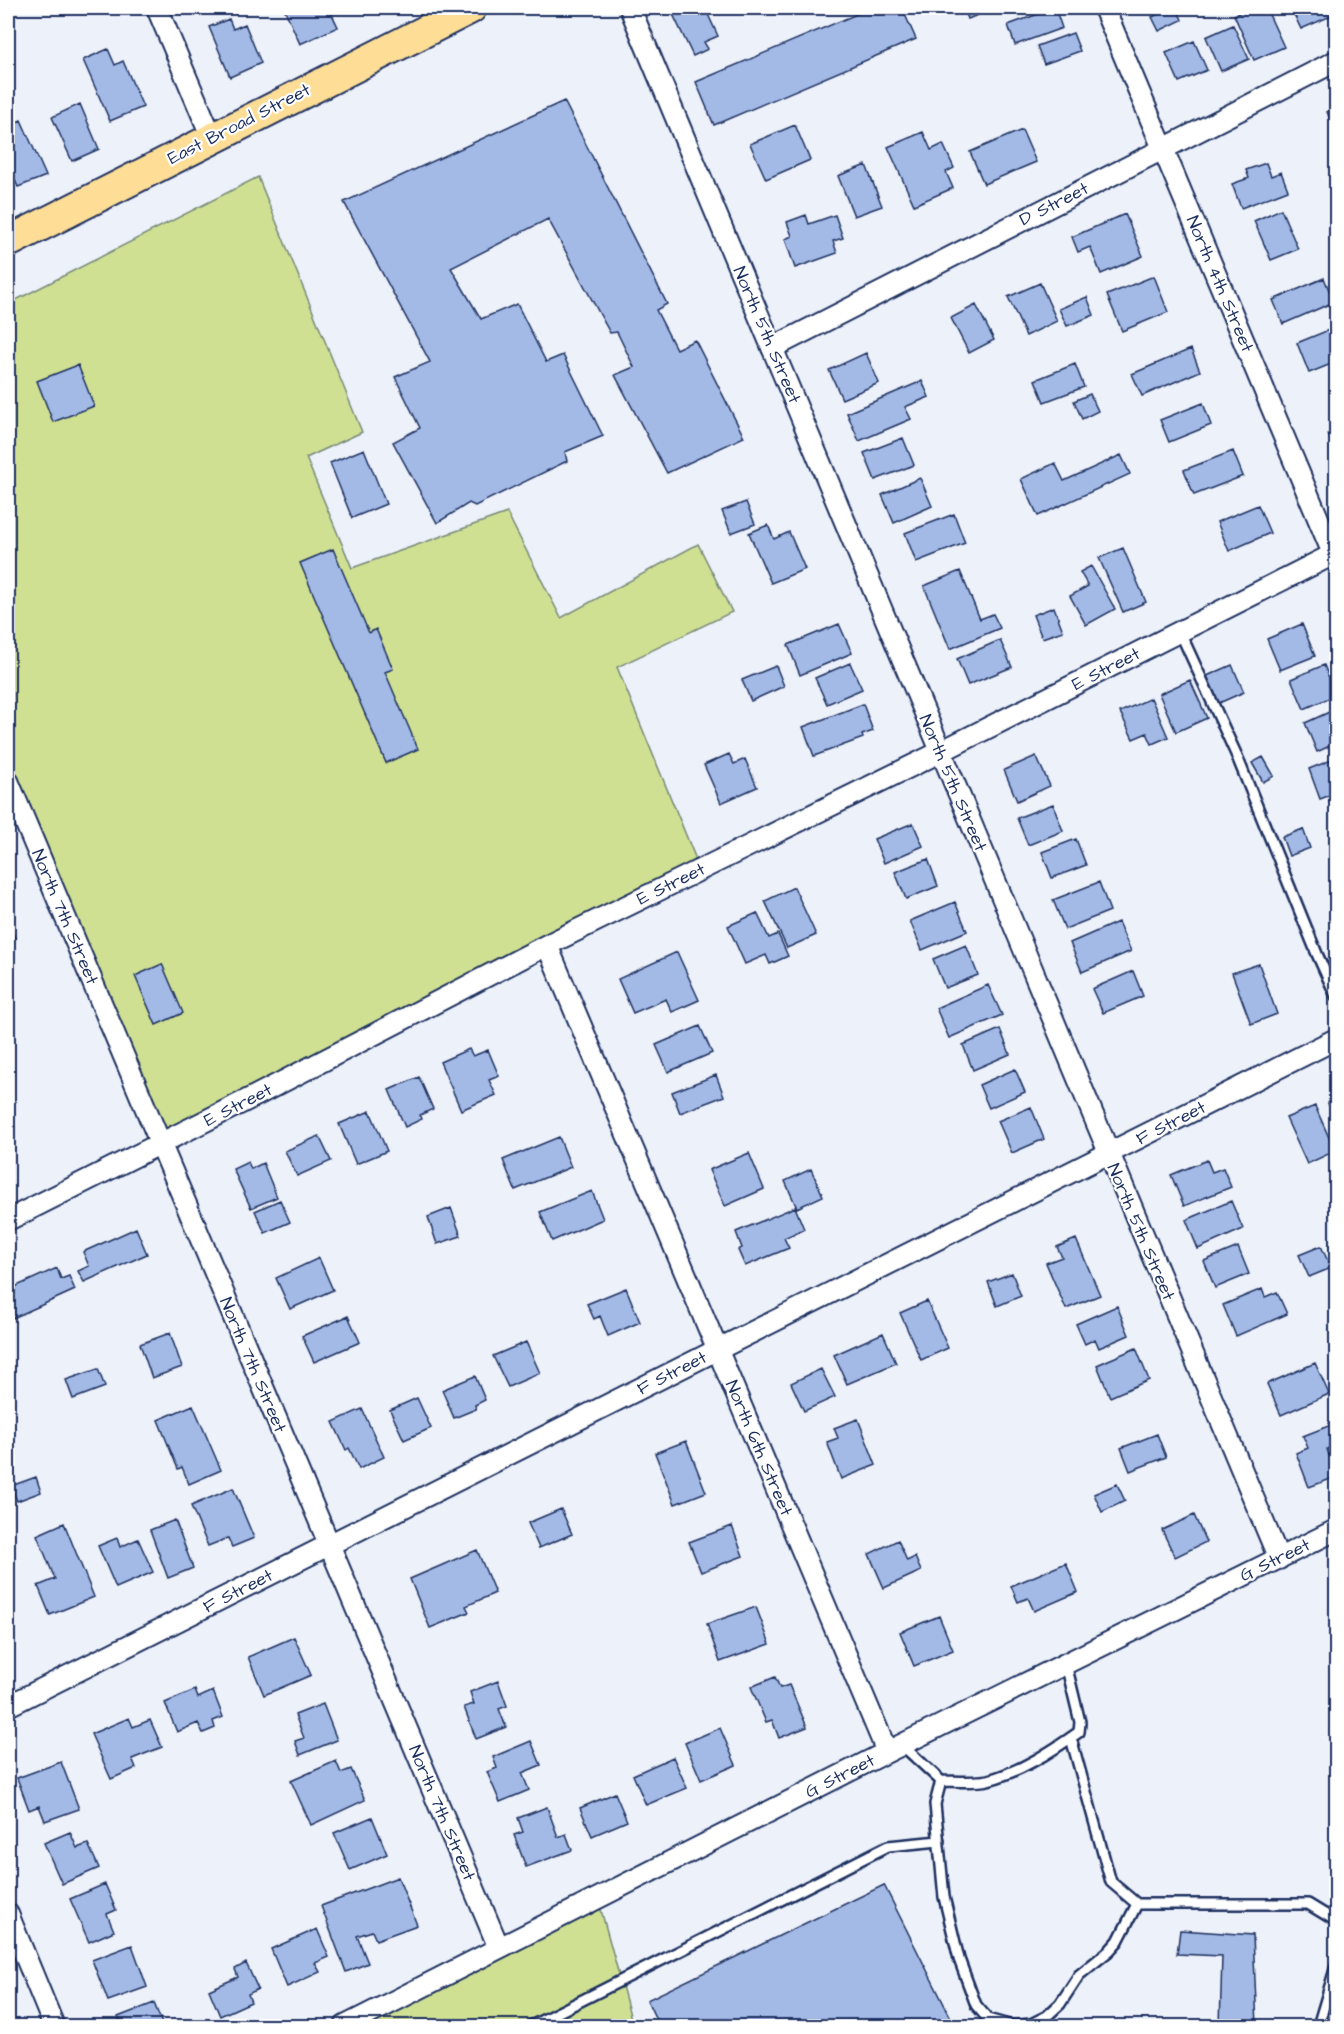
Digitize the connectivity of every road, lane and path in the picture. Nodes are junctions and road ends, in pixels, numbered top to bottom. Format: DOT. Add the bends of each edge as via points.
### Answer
graph roads {
  1 [pos="157,8"];
  2 [pos="471,8"];
  3 [pos="630,8"];
  4 [pos="1104,8"];
  5 [pos="1336,61"];
  6 [pos="212,138"];
  7 [pos="1163,148"];
  8 [pos="8,242"];
  9 [pos="772,348"];
  10 [pos="1336,556"];
  11 [pos="1180,632"];
  12 [pos="940,752"];
  13 [pos="8,782"];
  14 [pos="547,945"];
  15 [pos="1336,996"];
  16 [pos="1336,1039"];
  17 [pos="160,1144"];
  18 [pos="1109,1154"];
  19 [pos="8,1220"];
  20 [pos="718,1350"];
  21 [pos="1336,1530"];
  22 [pos="329,1545"];
  23 [pos="1279,1559"];
  24 [pos="1066,1664"];
  25 [pos="8,1706"];
  26 [pos="1071,1738"];
  27 [pos="894,1749"];
  28 [pos="941,1781"];
  29 [pos="939,1841"];
  30 [pos="1137,1904"];
  31 [pos="8,1914"];
  32 [pos="1336,1921"];
  33 [pos="499,1948"];
  34 [pos="1336,1966"];
  35 [pos="54,2026"];
  36 [pos="345,2026"];
  37 [pos="531,2026"];
  38 [pos="1318,2026"];
  1 -- 6 [label="street"];
  2 -- 6 [label="main road, East Broad Street"];
  3 -- 9 [label="street, North 5th Street"];
  4 -- 7 [label="street, North 4th Street"];
  5 -- 7 [label="street, D Street"];
  6 -- 8 [label="main road, East Broad Street"];
  7 -- 9 [label="street, D Street"];
  7 -- 10 [label="street, North 4th Street"];
  9 -- 12 [label="street, North 5th Street"];
  10 -- 11 [label="street, E Street"];
  11 -- 12 [label="street, E Street"];
  11 -- 15 [label="lane" via="1224,723"];
  12 -- 14 [label="street, E Street"];
  12 -- 18 [label="street, North 5th Street"];
  13 -- 17 [label="street, North 7th Street"];
  14 -- 17 [label="street, E Street"];
  14 -- 20 [label="street, North 6th Street"];
  16 -- 18 [label="street, F Street"];
  17 -- 19 [label="street, E Street"];
  17 -- 22 [label="street, North 7th Street"];
  18 -- 20 [label="street, F Street"];
  18 -- 23 [label="street, North 5th Street"];
  20 -- 22 [label="street, F Street"];
  20 -- 27 [label="street, North 6th Street"];
  21 -- 23 [label="street, G Street"];
  22 -- 25 [label="street, F Street"];
  22 -- 33 [label="street, North 7th Street"];
  23 -- 24 [label="street, G Street"];
  24 -- 26 [label="lane" via="1080,1722 1079,1732"];
  24 -- 27 [label="street, G Street"];
  26 -- 28 [label="lane" via="1023,1766 987,1780"];
  26 -- 30 [label="lane" via="1111,1882"];
  27 -- 28 [label="lane"];
  27 -- 33 [label="street, G Street"];
  28 -- 29 [label="lane" via="935,1804"];
  29 -- 30 [label="lane" via="951,1932 976,2005 988,2019 1013,2026 1031,2024 1047,2016 1079,1975 1118,1941"];
  29 -- 37 [label="lane" via="888,1846"];
  30 -- 32 [label="lane" via="1308,1904"];
  31 -- 35 [label="street"];
  33 -- 36 [label="street, G Street" via="370,2018"];
  34 -- 38 [label="lane"];
}
